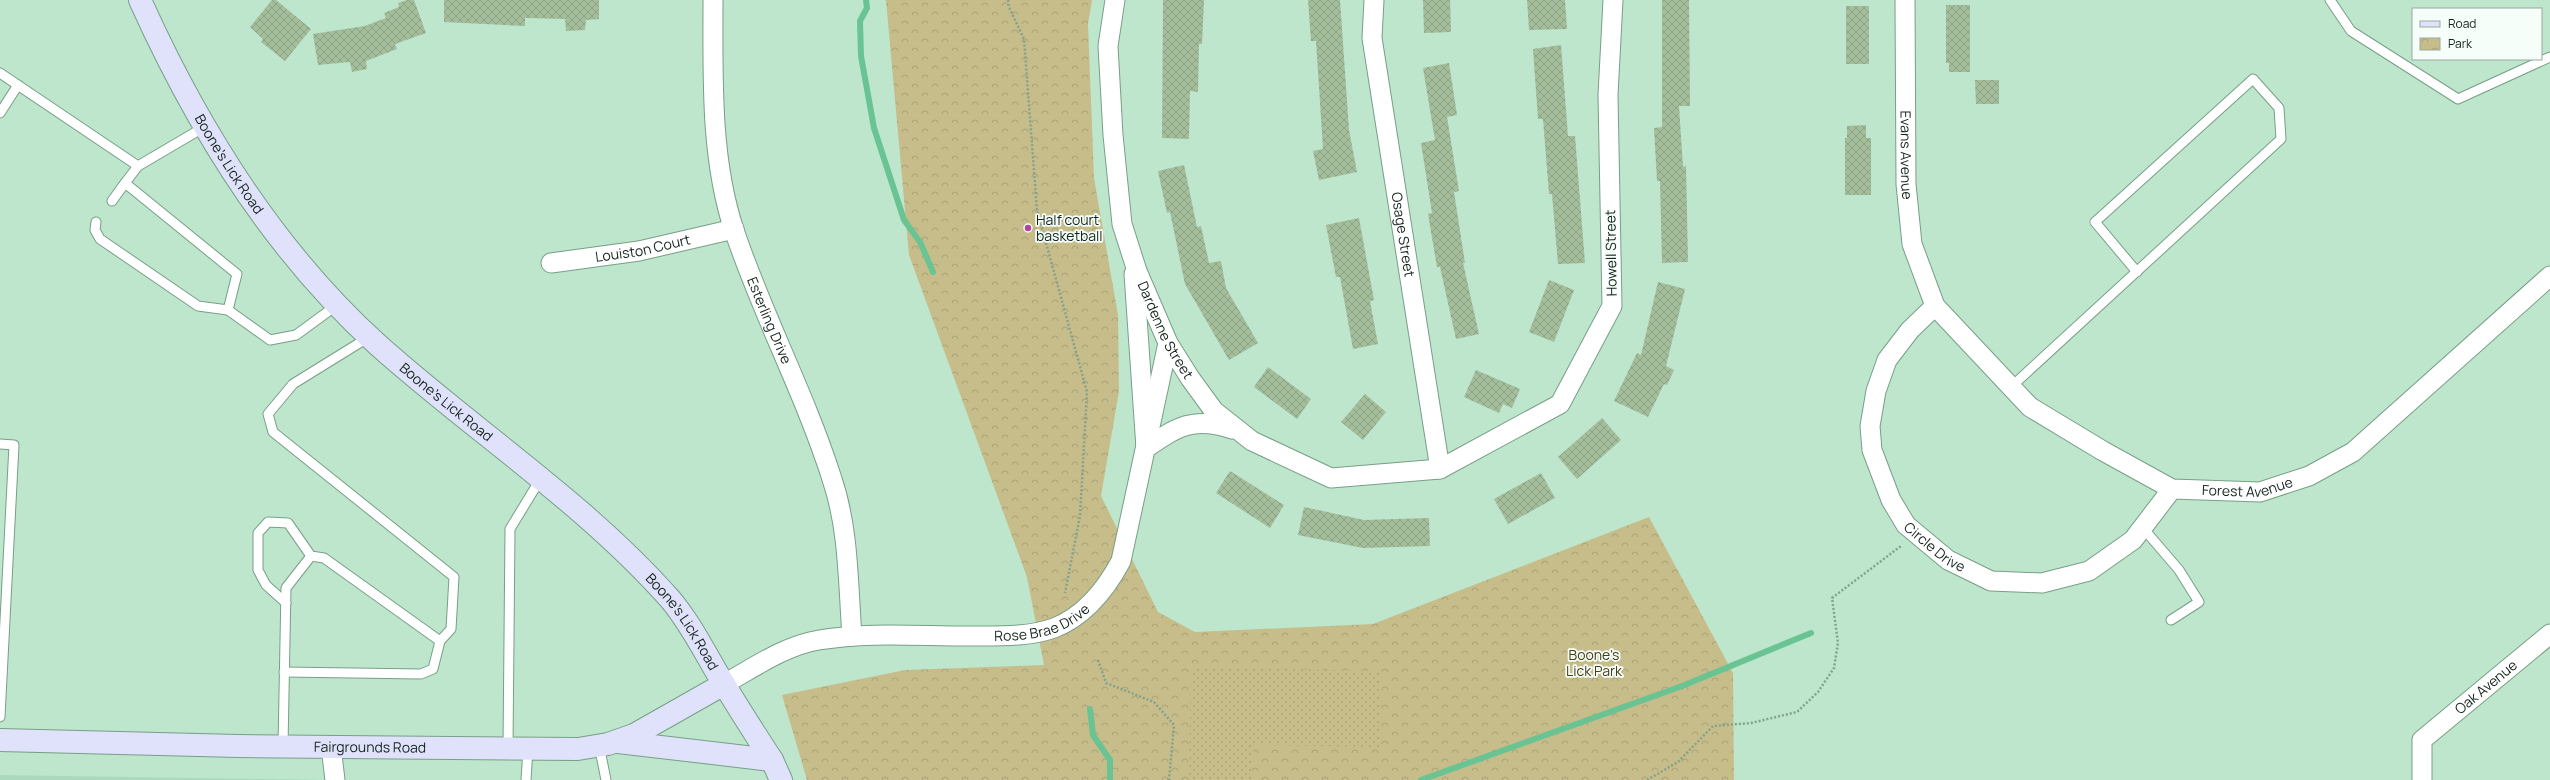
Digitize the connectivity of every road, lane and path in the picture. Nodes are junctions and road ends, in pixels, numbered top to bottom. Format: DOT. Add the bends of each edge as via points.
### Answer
graph roads {
  1 [pos="140,0"];
  2 [pos="713,0"];
  3 [pos="1008,0"];
  4 [pos="1115,0"];
  5 [pos="1374,0"];
  6 [pos="1613,0"];
  7 [pos="1905,0"];
  8 [pos="2330,0"];
  9 [pos="2550,57"];
  10 [pos="0,73"];
  11 [pos="18,86"];
  12 [pos="0,113"];
  13 [pos="206,126"];
  14 [pos="138,166"];
  15 [pos="125,183"];
  16 [pos="112,200"];
  17 [pos="96,222"];
  18 [pos="734,229"];
  19 [pos="1133,257"];
  20 [pos="551,263"];
  21 [pos="2137,272"];
  22 [pos="2550,276"];
  23 [pos="338,304"];
  24 [pos="1935,306"];
  25 [pos="228,310"];
  26 [pos="370,336"];
  27 [pos="1168,343"];
  28 [pos="2011,387"];
  29 [pos="1241,431"];
  30 [pos="0,444"];
  31 [pos="1146,448"];
  32 [pos="1440,468"];
  33 [pos="541,478"];
  34 [pos="2172,489"];
  35 [pos="0,520"];
  36 [pos="10,521"];
  37 [pos="2142,528"];
  38 [pos="1916,534"];
  39 [pos="311,556"];
  40 [pos="1065,593"];
  41 [pos="286,603"];
  42 [pos="2171,620"];
  43 [pos="2550,634"];
  44 [pos="852,636"];
  45 [pos="440,641"];
  46 [pos="1098,660"];
  47 [pos="284,672"];
  48 [pos="724,684"];
  49 [pos="0,718"];
  50 [pos="0,740"];
  51 [pos="608,744"];
  52 [pos="282,747"];
  53 [pos="331,747"];
  54 [pos="518,748"];
  55 [pos="772,760"];
  56 [pos="335,780"];
  57 [pos="526,780"];
  58 [pos="606,780"];
  59 [pos="781,780"];
  60 [pos="1169,780"];
  61 [pos="1648,780"];
  62 [pos="2422,780"];
  1 -- 13 [label="street, Boone's Lick Road" via="182,85"];
  2 -- 18 [label="street, Esterling Drive" via="713,91 716,129 719,160"];
  3 -- 40 [label="path" via="1024,39 1037,210 1087,392 1080,516"];
  4 -- 19 [label="street, Dardenne Street" via="1108,46 1113,135 1122,224"];
  5 -- 32 [label="street, Osage Street" via="1372,38"];
  6 -- 32 [label="street, Howell Street" via="1608,95 1612,306 1560,404"];
  7 -- 24 [label="street, Evans Avenue" via="1906,184 1912,244"];
  8 -- 9 [label="lane" via="2350,31 2458,99"];
  10 -- 11 [label="lane"];
  11 -- 12 [label="lane"];
  11 -- 14 [label="lane"];
  13 -- 14 [label="lane"];
  13 -- 23 [label="street, Boone's Lick Road" via="269,226"];
  14 -- 15 [label="lane"];
  15 -- 16 [label="lane"];
  15 -- 25 [label="lane" via="237,274"];
  17 -- 25 [label="lane" via="95,230 100,239 198,306"];
  18 -- 20 [label="street, Louiston Court" via="639,251"];
  18 -- 44 [label="street, Esterling Drive" via="833,480 844,532"];
  19 -- 27 [label="street, Dardenne Street"];
  19 -- 31 [label="street"];
  21 -- 21 [label="lane" via="2281,139 2279,108 2253,79 2095,222"];
  21 -- 28 [label="lane"];
  22 -- 34 [label="street, Forest Avenue" via="2353,452 2309,476 2260,492"];
  23 -- 25 [label="lane" via="296,335 270,340"];
  23 -- 26 [label="street, Boone's Lick Road"];
  24 -- 28 [label="street, Forest Avenue"];
  24 -- 38 [label="street, Circle Drive" via="1910,330 1887,360 1876,391 1870,426 1872,450 1891,500 1906,525"];
  26 -- 33 [label="street, Boone's Lick Road"];
  26 -- 45 [label="lane" via="293,384 268,414 273,432 454,577 451,629"];
  27 -- 29 [label="street, Dardenne Street" via="1214,411"];
  27 -- 31 [label="street, Rose Brae Drive"];
  28 -- 34 [label="street, Forest Avenue" via="2030,407 2102,451"];
  29 -- 31 [label="street" via="1206,422 1189,423 1171,431"];
  29 -- 32 [label="street, Dardenne Street" via="1252,441 1331,478"];
  30 -- 36 [label="lane" via="14,445"];
  31 -- 44 [label="street, Rose Brae Drive" via="1121,561 1108,586 1075,616 1054,628 1014,635"];
  33 -- 48 [label="street, Boone's Lick Road" via="608,535 671,601"];
  33 -- 54 [label="lane" via="510,529"];
  34 -- 37 [label="street, Circle Drive"];
  35 -- 36 [label="lane"];
  36 -- 49 [label="lane"];
  37 -- 38 [label="street, Circle Drive" via="2133,540 2089,571 2042,583 1991,581 1948,560"];
  37 -- 42 [label="lane" via="2179,570 2199,602"];
  38 -- 61 [label="path" via="1832,598 1838,643 1834,668 1818,692 1797,712 1751,723 1713,726 1678,762"];
  39 -- 41 [label="lane" via="286,588"];
  39 -- 41 [label="lane" via="288,523 268,522 258,534 258,570 266,585"];
  39 -- 45 [label="lane" via="324,558"];
  41 -- 47 [label="lane"];
  43 -- 62 [label="street, Oak Avenue" via="2422,740"];
  44 -- 48 [label="street, Rose Brae Drive" via="818,640 784,649"];
  45 -- 47 [label="lane" via="433,669 421,674"];
  46 -- 60 [label="path" via="1106,683 1154,702 1174,725"];
  47 -- 52 [label="lane"];
  48 -- 51 [label="street, Fairgrounds Road" via="634,735"];
  48 -- 55 [label="street, Boone's Lick Road"];
  50 -- 52 [label="street, Fairgrounds Road"];
  51 -- 54 [label="street, Fairgrounds Road" via="578,749"];
  51 -- 55 [label="street"];
  51 -- 58 [label="lane"];
  52 -- 53 [label="street, Fairgrounds Road"];
  53 -- 54 [label="street, Fairgrounds Road"];
  53 -- 56 [label="street"];
  54 -- 57 [label="lane"];
  55 -- 59 [label="street, Boone's Lick Road"];
}
